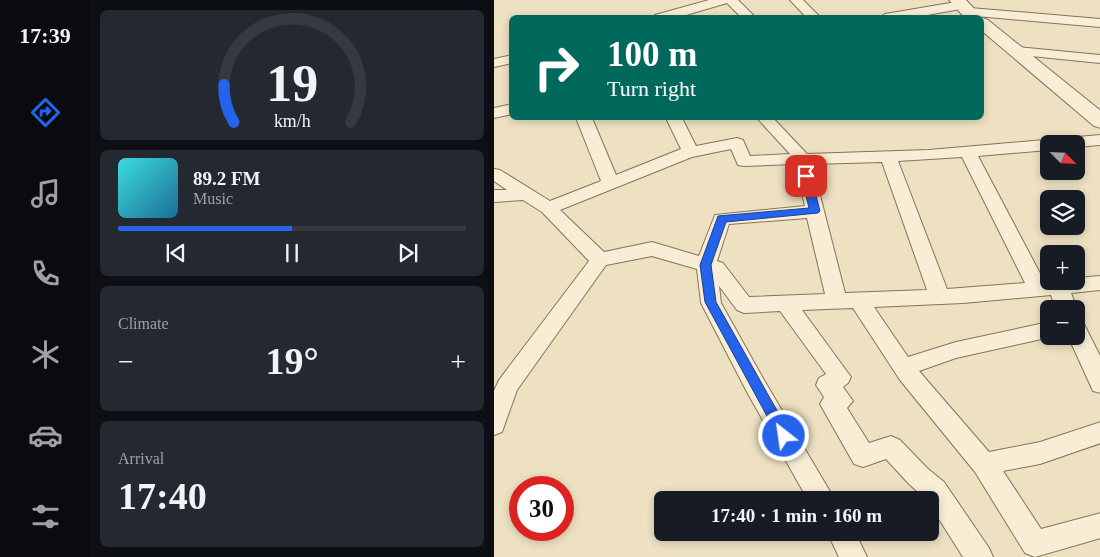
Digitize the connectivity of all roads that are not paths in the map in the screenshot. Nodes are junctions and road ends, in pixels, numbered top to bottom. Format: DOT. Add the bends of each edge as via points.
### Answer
graph roads {
  1 [pos="722,0"];
  2 [pos="731,0"];
  3 [pos="796,0"];
  4 [pos="969,12"];
  5 [pos="670,15"];
  6 [pos="747,15"];
  7 [pos="811,15"];
  8 [pos="927,15"];
  9 [pos="984,24"];
  10 [pos="1100,24"];
  11 [pos="1017,51"];
  12 [pos="1100,59"];
  13 [pos="509,60"];
  14 [pos="494,64"];
  15 [pos="509,110"];
  16 [pos="494,113"];
  17 [pos="1096,114"];
  18 [pos="585,120"];
  19 [pos="675,120"];
  20 [pos="767,120"];
  21 [pos="1100,140"];
  22 [pos="1085,141"];
  23 [pos="1040,145"];
  24 [pos="691,152"];
  25 [pos="968,152"];
  26 [pos="888,156"];
  27 [pos="802,158"];
  28 [pos="494,174"];
  29 [pos="611,184"];
  30 [pos="528,194"];
  31 [pos="494,196"];
  32 [pos="548,208"];
  33 [pos="815,211"];
  34 [pos="600,260"];
  35 [pos="706,265"];
  36 [pos="1040,274"];
  37 [pos="1100,283"];
  38 [pos="1085,284"];
  39 [pos="1040,289"];
  40 [pos="1050,290"];
  41 [pos="940,297"];
  42 [pos="1059,300"];
  43 [pos="847,301"];
  44 [pos="785,303"];
  45 [pos="1040,332"];
  46 [pos="1083,345"];
  47 [pos="903,367"];
  48 [pos="1100,384"];
  49 [pos="501,387"];
  50 [pos="494,425"];
  51 [pos="1100,432"];
  52 [pos="984,464"];
  53 [pos="817,491"];
  54 [pos="1100,524"];
  55 [pos="845,541"];
  56 [pos="853,557"];
  57 [pos="979,557"];
  1 -- 5 [label="street"];
  2 -- 6 [label="street"];
  3 -- 7 [label="street"];
  4 -- 8 [label="street"];
  4 -- 10 [label="street"];
  9 -- 11 [label="street"];
  11 -- 12 [label="street"];
  11 -- 17 [label="street"];
  13 -- 14 [label="street"];
  15 -- 16 [label="street"];
  18 -- 29 [label="street"];
  19 -- 24 [label="street"];
  20 -- 27 [label="street"];
  21 -- 22 [label="street"];
  23 -- 25 [label="street"];
  24 -- 27 [label="street" via="737,143 744,161"];
  24 -- 29 [label="street"];
  25 -- 26 [label="street"];
  25 -- 36 [label="street"];
  26 -- 27 [label="street"];
  26 -- 41 [label="street"];
  27 -- 33 [label="street"];
  28 -- 30 [label="street"];
  29 -- 32 [label="street"];
  30 -- 31 [label="street"];
  30 -- 32 [label="street"];
  32 -- 34 [label="street"];
  33 -- 35 [label="street" via="722,219"];
  33 -- 43 [label="street"];
  34 -- 35 [label="street" via="652,249"];
  34 -- 49 [label="street"];
  35 -- 44 [label="street" via="716,268 744,305"];
  35 -- 53 [label="street" via="711,302 756,388"];
  37 -- 38 [label="street"];
  39 -- 41 [label="street"];
  40 -- 42 [label="street"];
  41 -- 43 [label="street"];
  43 -- 44 [label="street"];
  43 -- 47 [label="street"];
  44 -- 57 [label="street" via="840,377 827,385 841,401 832,404 863,456 891,447 935,490"];
  45 -- 47 [label="street" via="956,350"];
  46 -- 48 [label="street"];
  47 -- 52 [label="street"];
  49 -- 50 [label="street"];
  51 -- 52 [label="street" via="1040,453"];
  52 -- 54 [label="street" via="1035,544"];
  55 -- 56 [label="street"];
}
